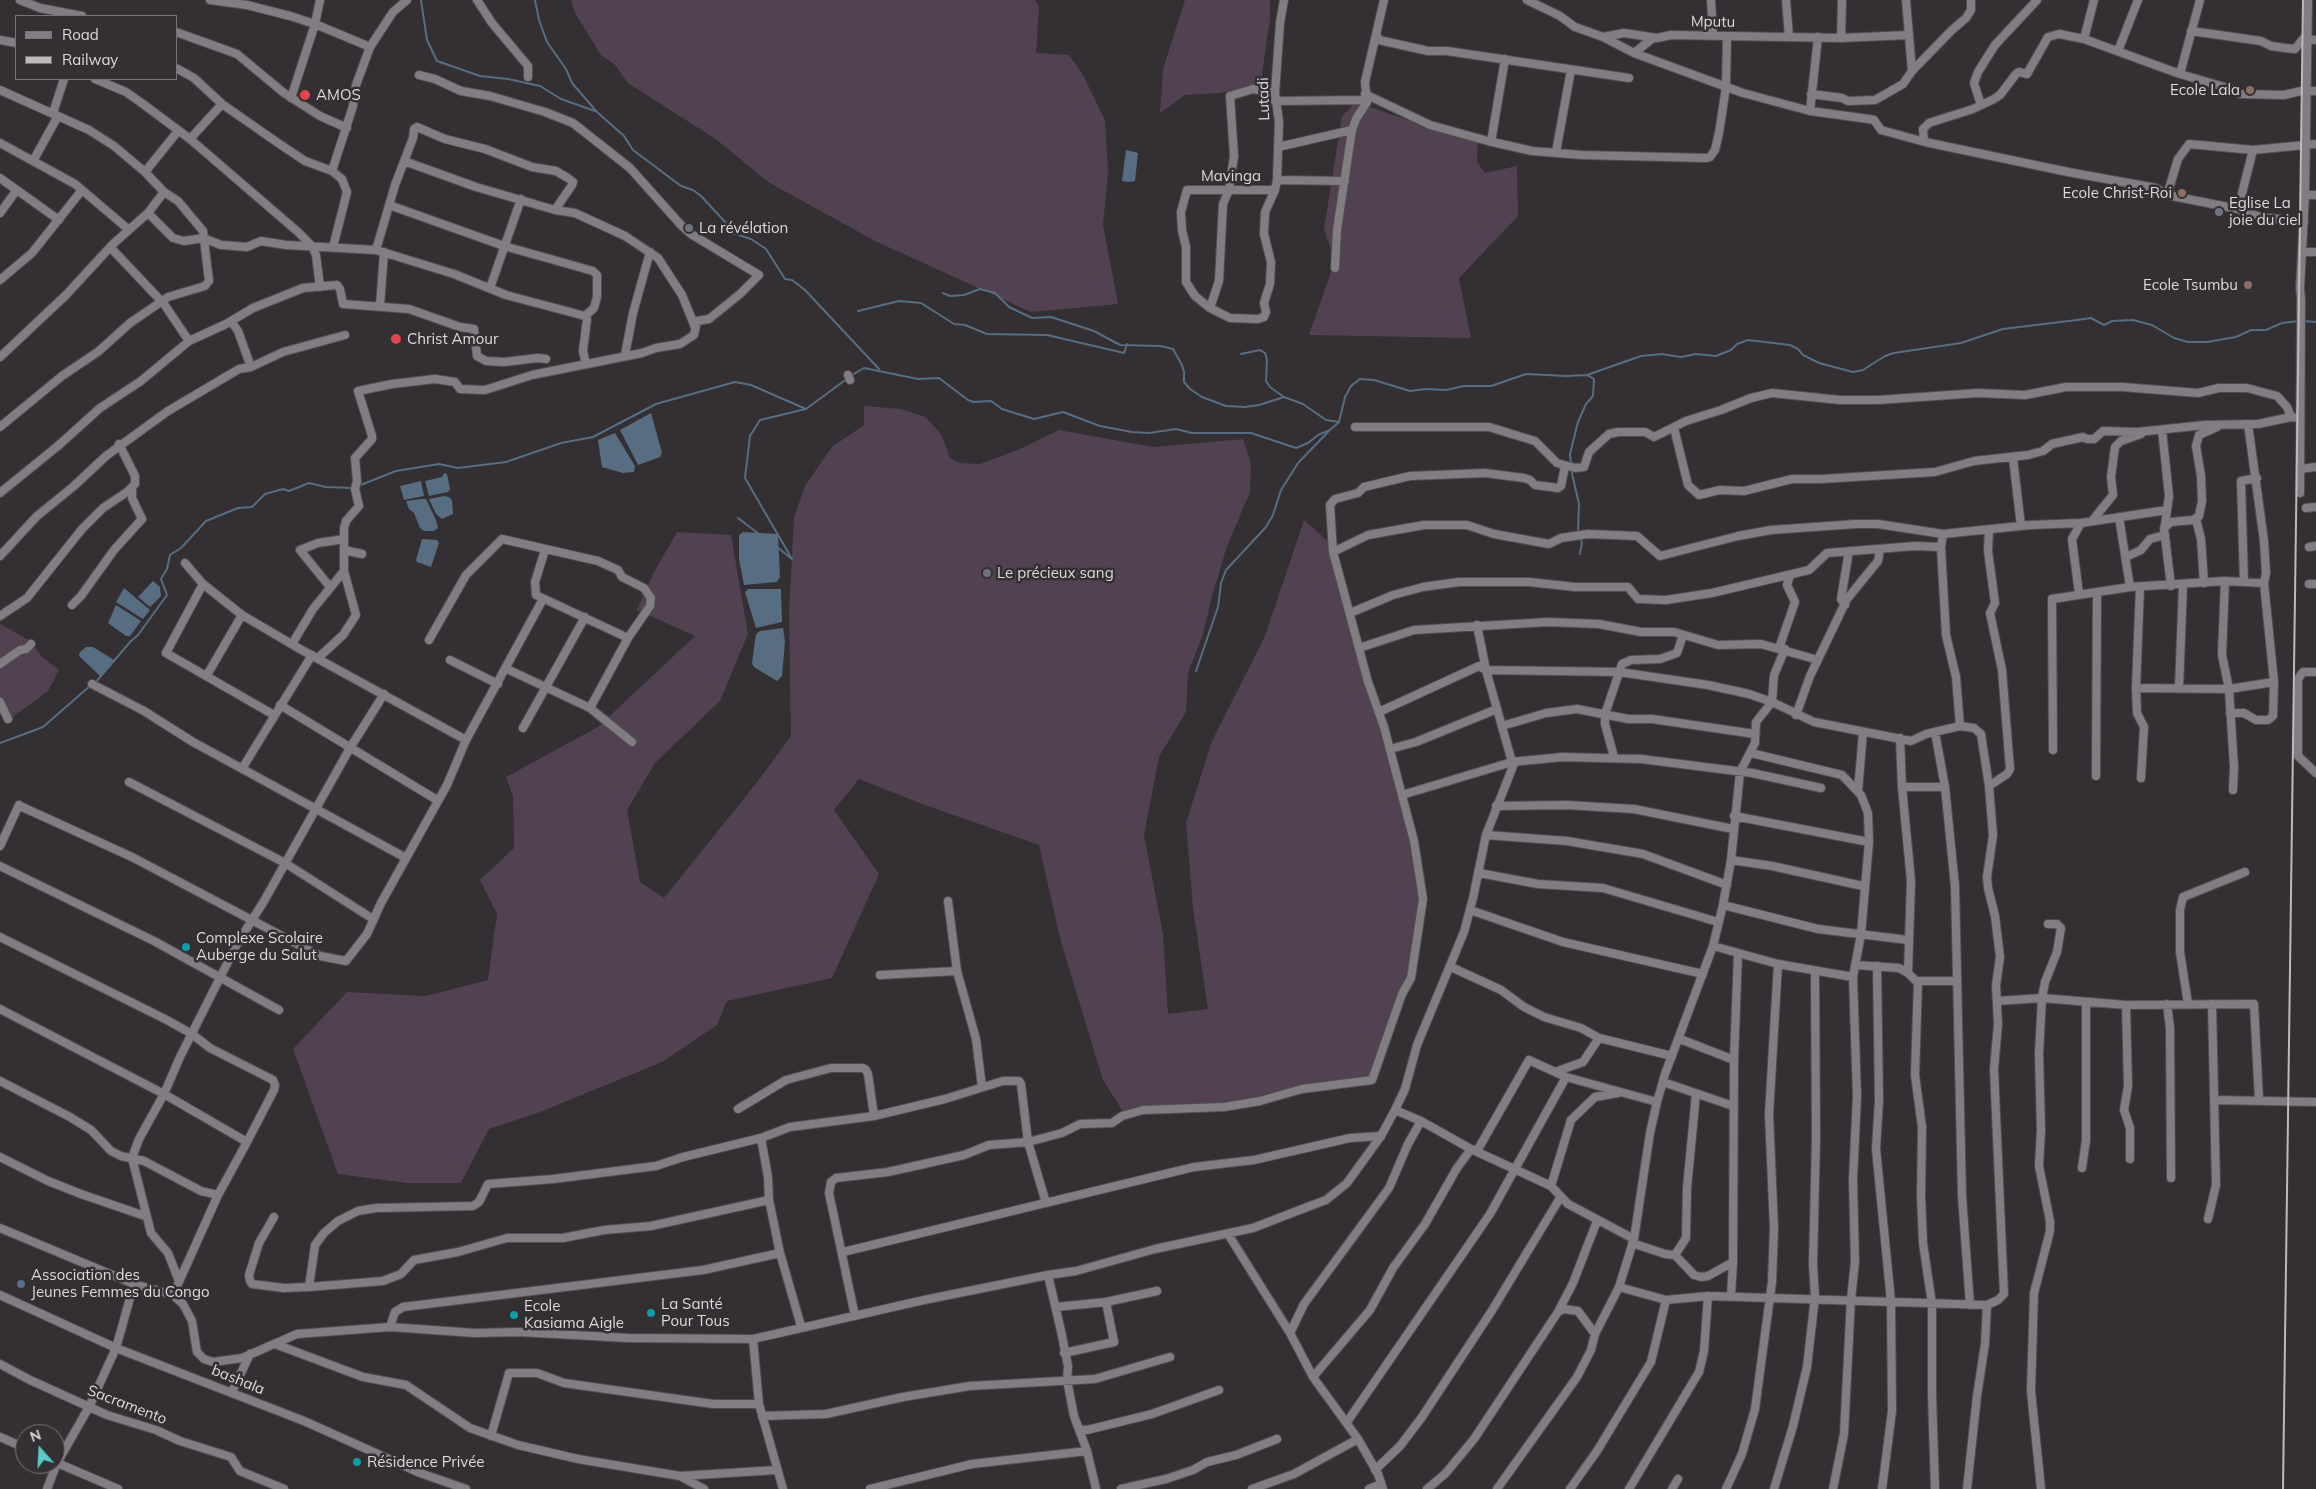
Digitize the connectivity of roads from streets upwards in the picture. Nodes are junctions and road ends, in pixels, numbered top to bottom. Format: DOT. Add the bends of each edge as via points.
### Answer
graph roads {
  1 [pos="20,0"];
  2 [pos="210,0"];
  3 [pos="320,0"];
  4 [pos="407,0"];
  5 [pos="477,0"];
  6 [pos="1284,0"];
  7 [pos="1384,0"];
  8 [pos="1527,0"];
  9 [pos="1711,0"];
  10 [pos="1786,0"];
  11 [pos="1906,0"];
  12 [pos="1971,0"];
  13 [pos="2037,0"];
  14 [pos="2094,0"];
  15 [pos="2138,0"];
  16 [pos="2200,0"];
  17 [pos="2308,0"];
  18 [pos="1842,1"];
  19 [pos="77,15"];
  20 [pos="315,24"];
  21 [pos="2192,31"];
  22 [pos="178,33"];
  23 [pos="1713,35"];
  24 [pos="1908,35"];
  25 [pos="1377,36"];
  26 [pos="1728,36"];
  27 [pos="1603,37"];
  28 [pos="1789,37"];
  29 [pos="1818,37"];
  30 [pos="1653,38"];
  31 [pos="1841,38"];
  32 [pos="2084,39"];
  33 [pos="2312,39"];
  34 [pos="0,40"];
  35 [pos="15,42"];
  36 [pos="370,47"];
  37 [pos="2118,51"];
  38 [pos="1634,53"];
  39 [pos="1505,59"];
  40 [pos="178,69"];
  41 [pos="1571,70"];
  42 [pos="1912,71"];
  43 [pos="2180,74"];
  44 [pos="419,75"];
  45 [pos="528,76"];
  46 [pos="1629,78"];
  47 [pos="64,80"];
  48 [pos="97,80"];
  49 [pos="1726,87"];
  50 [pos="0,90"];
  51 [pos="2305,91"];
  52 [pos="2316,91"];
  53 [pos="1812,94"];
  54 [pos="1275,97"];
  55 [pos="1366,97"];
  56 [pos="290,98"];
  57 [pos="222,104"];
  58 [pos="1981,105"];
  59 [pos="1810,111"];
  60 [pos="56,114"];
  61 [pos="346,128"];
  62 [pos="178,130"];
  63 [pos="1352,130"];
  64 [pos="190,139"];
  65 [pos="1924,141"];
  66 [pos="0,142"];
  67 [pos="1491,142"];
  68 [pos="2316,144"];
  69 [pos="2305,145"];
  70 [pos="1278,147"];
  71 [pos="2253,150"];
  72 [pos="1556,152"];
  73 [pos="33,161"];
  74 [pos="404,161"];
  75 [pos="332,171"];
  76 [pos="145,172"];
  77 [pos="0,178"];
  78 [pos="1277,180"];
  79 [pos="1345,181"];
  80 [pos="82,190"];
  81 [pos="1229,190"];
  82 [pos="16,191"];
  83 [pos="164,192"];
  84 [pos="1273,193"];
  85 [pos="2305,195"];
  86 [pos="2316,195"];
  87 [pos="2167,196"];
  88 [pos="521,199"];
  89 [pos="390,205"];
  90 [pos="2238,209"];
  91 [pos="555,210"];
  92 [pos="148,213"];
  93 [pos="0,214"];
  94 [pos="59,220"];
  95 [pos="2304,222"];
  96 [pos="128,229"];
  97 [pos="204,238"];
  98 [pos="312,246"];
  99 [pos="504,246"];
  100 [pos="110,247"];
  101 [pos="333,247"];
  102 [pos="380,251"];
  103 [pos="650,252"];
  104 [pos="2303,252"];
  105 [pos="2316,252"];
  106 [pos="1335,268"];
  107 [pos="0,280"];
  108 [pos="320,287"];
  109 [pos="490,288"];
  110 [pos="161,302"];
  111 [pos="380,306"];
  112 [pos="1210,308"];
  113 [pos="585,316"];
  114 [pos="231,321"];
  115 [pos="695,327"];
  116 [pos="345,335"];
  117 [pos="189,341"];
  118 [pos="625,355"];
  119 [pos="0,358"];
  120 [pos="546,359"];
  121 [pos="586,364"];
  122 [pos="251,367"];
  123 [pos="2296,418"];
  124 [pos="2248,424"];
  125 [pos="2221,425"];
  126 [pos="1356,426"];
  127 [pos="0,427"];
  128 [pos="1674,428"];
  129 [pos="2162,430"];
  130 [pos="2144,431"];
  131 [pos="119,444"];
  132 [pos="2012,458"];
  133 [pos="1569,467"];
  134 [pos="2316,467"];
  135 [pos="2300,469"];
  136 [pos="2256,478"];
  137 [pos="132,488"];
  138 [pos="0,493"];
  139 [pos="2300,493"];
  140 [pos="2316,507"];
  141 [pos="2306,508"];
  142 [pos="2167,510"];
  143 [pos="2119,517"];
  144 [pos="2196,519"];
  145 [pos="2092,521"];
  146 [pos="2080,523"];
  147 [pos="2165,525"];
  148 [pos="2021,526"];
  149 [pos="1989,530"];
  150 [pos="1943,534"];
  151 [pos="2165,535"];
  152 [pos="344,539"];
  153 [pos="1941,547"];
  154 [pos="1880,549"];
  155 [pos="344,550"];
  156 [pos="545,550"];
  157 [pos="1849,551"];
  158 [pos="1334,552"];
  159 [pos="362,554"];
  160 [pos="0,556"];
  161 [pos="2126,557"];
  162 [pos="184,563"];
  163 [pos="344,570"];
  164 [pos="1790,575"];
  165 [pos="2225,581"];
  166 [pos="2244,582"];
  167 [pos="2204,583"];
  168 [pos="2264,583"];
  169 [pos="203,584"];
  170 [pos="2183,585"];
  171 [pos="2171,586"];
  172 [pos="330,587"];
  173 [pos="2130,587"];
  174 [pos="2140,587"];
  175 [pos="2097,593"];
  176 [pos="2079,594"];
  177 [pos="543,600"];
  178 [pos="1845,604"];
  179 [pos="72,605"];
  180 [pos="1350,613"];
  181 [pos="242,615"];
  182 [pos="0,616"];
  183 [pos="585,617"];
  184 [pos="1477,625"];
  185 [pos="1683,635"];
  186 [pos="628,638"];
  187 [pos="429,640"];
  188 [pos="31,644"];
  189 [pos="292,644"];
  190 [pos="1359,648"];
  191 [pos="1782,648"];
  192 [pos="315,657"];
  193 [pos="450,660"];
  194 [pos="1818,660"];
  195 [pos="0,664"];
  196 [pos="507,668"];
  197 [pos="1486,670"];
  198 [pos="1619,672"];
  199 [pos="2316,672"];
  200 [pos="207,675"];
  201 [pos="2274,682"];
  202 [pos="92,684"];
  203 [pos="498,684"];
  204 [pos="545,687"];
  205 [pos="2136,688"];
  206 [pos="2179,688"];
  207 [pos="2230,689"];
  208 [pos="384,694"];
  209 [pos="0,702"];
  210 [pos="1772,702"];
  211 [pos="280,705"];
  212 [pos="590,708"];
  213 [pos="1497,709"];
  214 [pos="1379,712"];
  215 [pos="2230,713"];
  216 [pos="1604,714"];
  217 [pos="274,715"];
  218 [pos="1796,715"];
  219 [pos="8,719"];
  220 [pos="1502,726"];
  221 [pos="1960,726"];
  222 [pos="523,728"];
  223 [pos="1863,732"];
  224 [pos="1935,732"];
  225 [pos="1755,734"];
  226 [pos="1900,738"];
  227 [pos="466,740"];
  228 [pos="632,742"];
  229 [pos="350,748"];
  230 [pos="1390,750"];
  231 [pos="2053,750"];
  232 [pos="1751,753"];
  233 [pos="1614,757"];
  234 [pos="1513,761"];
  235 [pos="242,767"];
  236 [pos="1740,772"];
  237 [pos="2316,772"];
  238 [pos="2096,776"];
  239 [pos="2141,778"];
  240 [pos="129,782"];
  241 [pos="1990,786"];
  242 [pos="1902,787"];
  243 [pos="1945,787"];
  244 [pos="1820,788"];
  245 [pos="2233,790"];
  246 [pos="1858,791"];
  247 [pos="1402,795"];
  248 [pos="437,800"];
  249 [pos="1496,806"];
  250 [pos="317,808"];
  251 [pos="1734,816"];
  252 [pos="1733,829"];
  253 [pos="1486,834"];
  254 [pos="1869,842"];
  255 [pos="0,846"];
  256 [pos="406,858"];
  257 [pos="1731,860"];
  258 [pos="285,863"];
  259 [pos="0,866"];
  260 [pos="2245,872"];
  261 [pos="1479,873"];
  262 [pos="1727,885"];
  263 [pos="1863,886"];
  264 [pos="948,902"];
  265 [pos="1723,905"];
  266 [pos="1470,910"];
  267 [pos="373,919"];
  268 [pos="251,920"];
  269 [pos="1718,922"];
  270 [pos="2048,924"];
  271 [pos="1861,934"];
  272 [pos="0,936"];
  273 [pos="1908,940"];
  274 [pos="1713,946"];
  275 [pos="1738,954"];
  276 [pos="1778,964"];
  277 [pos="1856,965"];
  278 [pos="1451,966"];
  279 [pos="1877,966"];
  280 [pos="957,971"];
  281 [pos="1814,972"];
  282 [pos="1908,973"];
  283 [pos="1703,974"];
  284 [pos="880,975"];
  285 [pos="219,977"];
  286 [pos="1853,977"];
  287 [pos="1956,981"];
  288 [pos="1918,982"];
  289 [pos="2042,998"];
  290 [pos="1997,1001"];
  291 [pos="2086,1002"];
  292 [pos="2167,1004"];
  293 [pos="2188,1004"];
  294 [pos="2212,1004"];
  295 [pos="2126,1006"];
  296 [pos="0,1009"];
  297 [pos="279,1010"];
  298 [pos="192,1034"];
  299 [pos="1599,1038"];
  300 [pos="1680,1039"];
  301 [pos="1672,1056"];
  302 [pos="1734,1060"];
  303 [pos="1555,1072"];
  304 [pos="1566,1076"];
  305 [pos="0,1081"];
  306 [pos="1663,1082"];
  307 [pos="982,1087"];
  308 [pos="1623,1093"];
  309 [pos="164,1094"];
  310 [pos="1696,1094"];
  311 [pos="2215,1100"];
  312 [pos="2259,1100"];
  313 [pos="1657,1102"];
  314 [pos="2316,1102"];
  315 [pos="1733,1106"];
  316 [pos="738,1109"];
  317 [pos="1395,1110"];
  318 [pos="874,1116"];
  319 [pos="1421,1121"];
  320 [pos="1381,1136"];
  321 [pos="761,1138"];
  322 [pos="247,1142"];
  323 [pos="1028,1142"];
  324 [pos="1474,1150"];
  325 [pos="0,1156"];
  326 [pos="132,1158"];
  327 [pos="2130,1159"];
  328 [pos="2082,1168"];
  329 [pos="1516,1169"];
  330 [pos="2171,1178"];
  331 [pos="1551,1186"];
  332 [pos="218,1195"];
  333 [pos="1560,1198"];
  334 [pos="769,1200"];
  335 [pos="1046,1203"];
  336 [pos="145,1216"];
  337 [pos="274,1217"];
  338 [pos="2208,1219"];
  339 [pos="1597,1221"];
  340 [pos="0,1228"];
  341 [pos="1228,1234"];
  342 [pos="1633,1241"];
  343 [pos="843,1252"];
  344 [pos="780,1253"];
  345 [pos="1675,1255"];
  346 [pos="1733,1262"];
  347 [pos="1048,1275"];
  348 [pos="179,1281"];
  349 [pos="134,1284"];
  350 [pos="309,1287"];
  351 [pos="1619,1287"];
  352 [pos="1157,1291"];
  353 [pos="0,1295"];
  354 [pos="173,1295"];
  355 [pos="1708,1296"];
  356 [pos="1731,1296"];
  357 [pos="1770,1299"];
  358 [pos="1851,1299"];
  359 [pos="1666,1300"];
  360 [pos="1815,1300"];
  361 [pos="1891,1301"];
  362 [pos="1106,1302"];
  363 [pos="1932,1304"];
  364 [pos="1970,1305"];
  365 [pos="1987,1305"];
  366 [pos="1056,1307"];
  367 [pos="1558,1312"];
  368 [pos="854,1316"];
  369 [pos="801,1326"];
  370 [pos="390,1327"];
  371 [pos="1290,1333"];
  372 [pos="1595,1334"];
  373 [pos="753,1339"];
  374 [pos="275,1344"];
  375 [pos="116,1348"];
  376 [pos="1064,1353"];
  377 [pos="250,1354"];
  378 [pos="1170,1356"];
  379 [pos="0,1364"];
  380 [pos="1313,1377"];
  381 [pos="1067,1380"];
  382 [pos="1219,1390"];
  383 [pos="232,1392"];
  384 [pos="759,1404"];
  385 [pos="89,1407"];
  386 [pos="762,1416"];
  387 [pos="1347,1422"];
  388 [pos="1079,1429"];
  389 [pos="491,1436"];
  390 [pos="0,1437"];
  391 [pos="1277,1439"];
  392 [pos="1358,1439"];
  393 [pos="15,1444"];
  394 [pos="65,1447"];
  395 [pos="1087,1450"];
  396 [pos="65,1465"];
  397 [pos="777,1470"];
  398 [pos="1375,1470"];
  399 [pos="52,1474"];
  400 [pos="680,1476"];
  401 [pos="1678,1479"];
  402 [pos="1382,1487"];
  403 [pos="47,1489"];
  404 [pos="118,1489"];
  405 [pos="284,1489"];
  406 [pos="466,1489"];
  407 [pos="704,1489"];
  408 [pos="783,1489"];
  409 [pos="870,1489"];
  410 [pos="1096,1489"];
  411 [pos="1121,1489"];
  412 [pos="1252,1489"];
  413 [pos="1369,1489"];
  414 [pos="1427,1489"];
  415 [pos="1497,1489"];
  416 [pos="1570,1489"];
  417 [pos="1629,1489"];
  418 [pos="1672,1489"];
  419 [pos="1726,1489"];
  420 [pos="1774,1489"];
  421 [pos="1833,1489"];
  422 [pos="1882,1489"];
  423 [pos="1935,1489"];
  424 [pos="1967,1489"];
  425 [pos="2041,1489"];
  1 -- 19 [label="street" via="40,8"];
  2 -- 20 [label="street"];
  3 -- 20 [label="street"];
  4 -- 36 [label="street" via="393,12"];
  5 -- 45 [label="street" via="528,66"];
  6 -- 54 [label="street, Lutadi"];
  7 -- 25 [label="street"];
  8 -- 27 [label="street, Mputu" via="1575,27"];
  9 -- 23 [label="street"];
  10 -- 28 [label="street"];
  11 -- 24 [label="street"];
  12 -- 42 [label="street" via="1971,10 1966,18"];
  13 -- 58 [label="street" via="1996,45 1978,72 1974,83"];
  14 -- 32 [label="street"];
  15 -- 37 [label="street"];
  16 -- 21 [label="street"];
  17 -- 33 [label="street"];
  18 -- 31 [label="street"];
  20 -- 36 [label="street"];
  20 -- 56 [label="street"];
  21 -- 33 [label="street" via="2295,49 2302,39"];
  21 -- 43 [label="street"];
  22 -- 56 [label="street" via="237,54"];
  23 -- 26 [label="street, Mputu"];
  23 -- 30 [label="street, Mputu"];
  24 -- 31 [label="street, Mputu"];
  24 -- 42 [label="street"];
  25 -- 39 [label="street" via="1379,40 1428,51"];
  25 -- 55 [label="street" via="1365,82"];
  26 -- 28 [label="street, Mputu"];
  26 -- 49 [label="street"];
  27 -- 30 [label="street, Mputu" via="1624,33"];
  27 -- 38 [label="street"];
  28 -- 29 [label="street, Mputu"];
  29 -- 31 [label="street, Mputu"];
  29 -- 53 [label="street"];
  30 -- 38 [label="street"];
  32 -- 37 [label="street"];
  32 -- 58 [label="street" via="2059,34 2048,38 2026,74 2019,72 2000,95"];
  33 -- 51 [label="street"];
  34 -- 35 [label="street"];
  36 -- 61 [label="street" via="356,85"];
  37 -- 43 [label="street"];
  38 -- 49 [label="street"];
  39 -- 41 [label="street"];
  39 -- 67 [label="street"];
  40 -- 57 [label="street" via="194,78"];
  41 -- 46 [label="street"];
  41 -- 72 [label="street"];
  42 -- 53 [label="street" via="1903,84 1875,100 1848,101"];
  43 -- 51 [label="street" via="2240,94 2284,95"];
  44 -- 115 [label="street" via="461,91 546,112 573,123 630,168 691,234 759,275 710,319 697,321"];
  47 -- 60 [label="street"];
  48 -- 62 [label="street" via="132,96"];
  49 -- 59 [label="street"];
  49 -- 72 [label="street" via="1717,145 1710,157 1692,159"];
  50 -- 60 [label="street"];
  51 -- 52 [label="street"];
  51 -- 69 [label="street"];
  53 -- 59 [label="street"];
  54 -- 55 [label="street"];
  54 -- 70 [label="street, Lutadi"];
  54 -- 81 [label="street" via="1252,89 1230,95 1234,156"];
  55 -- 63 [label="street"];
  55 -- 67 [label="street" via="1430,125"];
  56 -- 61 [label="street"];
  57 -- 64 [label="street"];
  57 -- 75 [label="street" via="305,161"];
  58 -- 65 [label="street" via="1929,123 1923,129"];
  59 -- 65 [label="street" via="1869,119 1876,122 1881,130"];
  60 -- 73 [label="street"];
  60 -- 76 [label="street" via="114,146"];
  61 -- 75 [label="street"];
  62 -- 64 [label="street"];
  62 -- 76 [label="street"];
  63 -- 70 [label="street"];
  63 -- 79 [label="street"];
  64 -- 98 [label="street"];
  65 -- 87 [label="street" via="2156,188"];
  66 -- 73 [label="street"];
  67 -- 72 [label="street"];
  68 -- 69 [label="street"];
  69 -- 71 [label="street"];
  69 -- 85 [label="street"];
  70 -- 78 [label="street, Lutadi"];
  71 -- 87 [label="street" via="2187,145 2178,159"];
  71 -- 90 [label="street"];
  73 -- 80 [label="street"];
  74 -- 88 [label="street"];
  74 -- 89 [label="street"];
  74 -- 91 [label="street" via="414,129 419,126 445,139 485,149 532,167 556,171 568,178 572,185"];
  75 -- 101 [label="street" via="342,179 347,192"];
  76 -- 83 [label="street"];
  77 -- 82 [label="street"];
  78 -- 79 [label="street"];
  78 -- 84 [label="street, Lutadi"];
  79 -- 106 [label="street"];
  80 -- 94 [label="street"];
  80 -- 96 [label="street"];
  81 -- 84 [label="street, Mavinga"];
  81 -- 112 [label="street" via="1223,204 1220,281"];
  81 -- 112 [label="street, Mavinga" via="1187,190 1182,212 1186,282 1195,296"];
  82 -- 93 [label="street"];
  82 -- 94 [label="street"];
  83 -- 92 [label="street"];
  83 -- 97 [label="street" via="178,201 200,226"];
  84 -- 112 [label="street, Lutadi" via="1265,219 1270,284 1263,318 1230,318"];
  85 -- 86 [label="street"];
  85 -- 95 [label="street"];
  87 -- 90 [label="street"];
  88 -- 91 [label="street"];
  88 -- 99 [label="street"];
  89 -- 99 [label="street"];
  89 -- 102 [label="street"];
  90 -- 95 [label="street" via="2260,217"];
  91 -- 103 [label="street" via="574,213 612,228"];
  92 -- 96 [label="street"];
  92 -- 97 [label="street" via="172,238 184,241"];
  94 -- 107 [label="street" via="32,253"];
  95 -- 104 [label="street"];
  96 -- 100 [label="street"];
  97 -- 98 [label="street" via="221,245 247,247 261,241"];
  97 -- 110 [label="street" via="208,283"];
  98 -- 101 [label="street"];
  98 -- 108 [label="street"];
  99 -- 109 [label="street"];
  99 -- 113 [label="street" via="598,275 594,308"];
  100 -- 110 [label="street"];
  100 -- 119 [label="street" via="66,295"];
  101 -- 102 [label="street"];
  102 -- 109 [label="street"];
  102 -- 111 [label="street"];
  103 -- 115 [label="street" via="675,283"];
  103 -- 118 [label="street"];
  104 -- 105 [label="street"];
  104 -- 123 [label="street"];
  108 -- 111 [label="street" via="339,286 343,304"];
  108 -- 114 [label="street" via="303,288 253,308"];
  109 -- 113 [label="street"];
  110 -- 117 [label="street"];
  110 -- 127 [label="street"];
  111 -- 120 [label="street" via="409,309 474,329 477,356 486,361"];
  113 -- 121 [label="street" via="583,351"];
  114 -- 117 [label="street"];
  114 -- 122 [label="street"];
  115 -- 118 [label="street" via="694,335 680,344"];
  116 -- 122 [label="street" via="283,352"];
  117 -- 138 [label="street" via="141,381 100,408"];
  118 -- 121 [label="street"];
  121 -- 152 [label="street" via="532,375 485,390 460,389 455,382 435,379 358,390 372,439 355,458 358,506 346,521"];
  122 -- 131 [label="street" via="239,369 207,386"];
  123 -- 124 [label="street"];
  123 -- 128 [label="street" via="2277,396 2247,388 2198,392 2079,387 2025,395 1978,393 1878,400 1840,400 1772,393 1686,420"];
  123 -- 135 [label="street"];
  124 -- 125 [label="street"];
  124 -- 136 [label="street"];
  125 -- 129 [label="street"];
  125 -- 144 [label="street" via="2200,434 2196,442 2202,502"];
  126 -- 133 [label="street" via="1489,428 1535,441 1557,463"];
  128 -- 132 [label="street" via="1688,485 1699,495 1717,490 1744,491 1792,479 1935,472 1974,461"];
  128 -- 133 [label="street" via="1654,437 1646,432 1609,434 1589,452 1584,467"];
  129 -- 130 [label="street"];
  129 -- 142 [label="street" via="2169,496"];
  130 -- 132 [label="street" via="2102,431 2094,439 2083,436"];
  130 -- 145 [label="street" via="2115,446 2113,496"];
  131 -- 137 [label="street" via="136,481"];
  131 -- 160 [label="street" via="37,516"];
  132 -- 148 [label="street"];
  133 -- 158 [label="street" via="1558,488 1535,485 1524,478 1475,472 1410,476 1364,487 1358,493 1331,503"];
  134 -- 135 [label="street"];
  135 -- 139 [label="street"];
  136 -- 166 [label="street" via="2241,481"];
  136 -- 168 [label="street" via="2264,541"];
  137 -- 179 [label="street" via="132,498 142,519"];
  137 -- 182 [label="street" via="103,508 82,529 27,598"];
  140 -- 141 [label="street"];
  142 -- 143 [label="street"];
  142 -- 147 [label="street"];
  143 -- 145 [label="street"];
  143 -- 161 [label="street"];
  144 -- 147 [label="street"];
  144 -- 167 [label="street"];
  145 -- 146 [label="street"];
  146 -- 148 [label="street"];
  146 -- 176 [label="street" via="2072,538"];
  147 -- 151 [label="street"];
  148 -- 149 [label="street"];
  149 -- 150 [label="street"];
  149 -- 241 [label="street" via="1988,551 1995,603 1990,613 2002,670 2010,769"];
  150 -- 153 [label="street"];
  150 -- 158 [label="street" via="1878,524 1825,525 1749,534 1660,556 1637,536 1579,535 1549,544 1494,534 1467,525 1424,525 1368,535"];
  151 -- 161 [label="street" via="2150,539 2138,552"];
  151 -- 171 [label="street"];
  152 -- 155 [label="street"];
  152 -- 172 [label="street" via="300,550"];
  153 -- 154 [label="street"];
  153 -- 221 [label="street" via="1946,635 1956,677"];
  154 -- 157 [label="street"];
  154 -- 178 [label="street" via="1878,561"];
  155 -- 159 [label="street"];
  155 -- 163 [label="street"];
  156 -- 177 [label="street" via="534,590 536,596"];
  156 -- 186 [label="street" via="598,560 618,570 622,577 650,594 650,606"];
  156 -- 187 [label="street" via="502,539 466,575"];
  157 -- 164 [label="street" via="1825,554 1813,569"];
  157 -- 178 [label="street" via="1841,599"];
  158 -- 180 [label="street"];
  161 -- 173 [label="street"];
  162 -- 169 [label="street"];
  163 -- 172 [label="street"];
  163 -- 192 [label="street" via="356,615 343,635"];
  164 -- 180 [label="street" via="1666,600 1638,600 1628,587 1460,582 1393,595"];
  164 -- 191 [label="street" via="1787,585 1795,602"];
  165 -- 166 [label="street"];
  165 -- 167 [label="street"];
  165 -- 207 [label="street" via="2222,655"];
  166 -- 168 [label="street"];
  167 -- 170 [label="street"];
  168 -- 201 [label="street"];
  169 -- 181 [label="street"];
  169 -- 200 [label="street" via="166,652"];
  170 -- 171 [label="street"];
  170 -- 206 [label="street"];
  171 -- 174 [label="street"];
  172 -- 189 [label="street"];
  173 -- 174 [label="street"];
  173 -- 175 [label="street"];
  174 -- 205 [label="street"];
  175 -- 176 [label="street"];
  175 -- 238 [label="street"];
  176 -- 231 [label="street" via="2052,599"];
  177 -- 183 [label="street"];
  177 -- 196 [label="street"];
  178 -- 194 [label="street"];
  180 -- 190 [label="street"];
  181 -- 189 [label="street"];
  181 -- 200 [label="street"];
  183 -- 186 [label="street"];
  183 -- 204 [label="street"];
  184 -- 185 [label="street" via="1592,624"];
  184 -- 190 [label="street" via="1412,630"];
  184 -- 197 [label="street"];
  185 -- 191 [label="street" via="1718,645 1753,644"];
  185 -- 198 [label="street" via="1677,653 1660,659 1626,662"];
  186 -- 212 [label="street"];
  188 -- 195 [label="street"];
  189 -- 192 [label="street"];
  190 -- 214 [label="street"];
  191 -- 194 [label="street"];
  191 -- 210 [label="street" via="1774,675"];
  192 -- 208 [label="street"];
  192 -- 211 [label="street"];
  193 -- 203 [label="street"];
  194 -- 218 [label="street"];
  196 -- 203 [label="street"];
  196 -- 204 [label="street"];
  197 -- 198 [label="street"];
  197 -- 213 [label="street"];
  197 -- 214 [label="street" via="1479,666 1466,671"];
  198 -- 210 [label="street" via="1733,689"];
  198 -- 216 [label="street"];
  199 -- 237 [label="street" via="2300,674 2298,756"];
  200 -- 217 [label="street"];
  201 -- 207 [label="street"];
  201 -- 215 [label="street" via="2271,719 2256,720 2244,713"];
  202 -- 235 [label="street"];
  203 -- 227 [label="street"];
  204 -- 212 [label="street"];
  204 -- 222 [label="street"];
  205 -- 206 [label="street"];
  205 -- 239 [label="street" via="2137,713 2144,727"];
  206 -- 207 [label="street"];
  207 -- 215 [label="street"];
  208 -- 227 [label="street"];
  208 -- 229 [label="street"];
  209 -- 219 [label="street"];
  210 -- 218 [label="street"];
  210 -- 225 [label="street" via="1756,722"];
  211 -- 217 [label="street"];
  211 -- 229 [label="street"];
  212 -- 228 [label="street"];
  213 -- 220 [label="street"];
  213 -- 230 [label="street"];
  214 -- 230 [label="street"];
  215 -- 245 [label="street"];
  216 -- 220 [label="street" via="1571,709"];
  216 -- 225 [label="street"];
  216 -- 233 [label="street"];
  217 -- 235 [label="street"];
  218 -- 223 [label="street"];
  220 -- 234 [label="street"];
  221 -- 224 [label="street"];
  221 -- 241 [label="street" via="1974,728 1980,734"];
  223 -- 226 [label="street"];
  223 -- 246 [label="street"];
  224 -- 226 [label="street" via="1913,740"];
  224 -- 243 [label="street"];
  225 -- 232 [label="street"];
  226 -- 242 [label="street"];
  227 -- 248 [label="street"];
  229 -- 248 [label="street"];
  229 -- 250 [label="street"];
  230 -- 247 [label="street"];
  232 -- 236 [label="street"];
  232 -- 246 [label="street" via="1837,774"];
  233 -- 234 [label="street"];
  233 -- 236 [label="street"];
  234 -- 247 [label="street"];
  234 -- 249 [label="street"];
  235 -- 250 [label="street"];
  236 -- 244 [label="street"];
  236 -- 251 [label="street"];
  240 -- 258 [label="street"];
  241 -- 290 [label="street" via="1993,835 1987,877 1999,951"];
  242 -- 243 [label="street"];
  242 -- 273 [label="street" via="1911,881"];
  243 -- 287 [label="street" via="1955,886"];
  246 -- 254 [label="street" via="1868,813"];
  247 -- 323 [label="street" via="1414,841 1423,906 1411,978 1402,994 1372,1080 1302,1088 1224,1108 1142,1110 1112,1123 1080,1124 1062,1133"];
  248 -- 256 [label="street"];
  249 -- 252 [label="street" via="1566,805 1634,809"];
  249 -- 253 [label="street"];
  250 -- 256 [label="street"];
  250 -- 258 [label="street"];
  251 -- 252 [label="street"];
  251 -- 254 [label="street"];
  252 -- 257 [label="street"];
  253 -- 261 [label="street"];
  253 -- 262 [label="street" via="1568,841 1643,854"];
  254 -- 263 [label="street"];
  255 -- 268 [label="street" via="19,805 132,857"];
  256 -- 267 [label="street"];
  257 -- 262 [label="street"];
  257 -- 263 [label="street"];
  258 -- 267 [label="street"];
  258 -- 268 [label="street"];
  259 -- 285 [label="street" via="154,941"];
  260 -- 293 [label="street" via="2183,897 2180,952"];
  261 -- 266 [label="street"];
  261 -- 269 [label="street" via="1538,884 1603,888"];
  262 -- 265 [label="street"];
  263 -- 271 [label="street"];
  264 -- 280 [label="street"];
  265 -- 269 [label="street"];
  265 -- 271 [label="street" via="1818,929"];
  266 -- 278 [label="street"];
  266 -- 283 [label="street" via="1563,942"];
  267 -- 268 [label="street" via="357,949 346,961 320,956"];
  268 -- 285 [label="street"];
  269 -- 274 [label="street"];
  270 -- 289 [label="street" via="2057,924 2061,928"];
  271 -- 273 [label="street"];
  271 -- 277 [label="street"];
  272 -- 298 [label="street"];
  273 -- 282 [label="street"];
  274 -- 275 [label="street"];
  274 -- 283 [label="street"];
  275 -- 276 [label="street"];
  275 -- 302 [label="street"];
  276 -- 281 [label="street"];
  276 -- 357 [label="street" via="1768,1114 1774,1250"];
  277 -- 279 [label="street"];
  277 -- 286 [label="street"];
  278 -- 299 [label="street" via="1501,990 1544,1017 1581,1028"];
  278 -- 317 [label="street"];
  279 -- 282 [label="street" via="1899,968"];
  279 -- 361 [label="street" via="1879,1100 1876,1148"];
  280 -- 284 [label="street"];
  280 -- 307 [label="street" via="976,1040"];
  281 -- 286 [label="street"];
  281 -- 360 [label="street"];
  282 -- 288 [label="street"];
  283 -- 300 [label="street"];
  285 -- 297 [label="street"];
  285 -- 298 [label="street"];
  286 -- 358 [label="street" via="1857,1096 1855,1262"];
  287 -- 288 [label="street"];
  287 -- 364 [label="street" via="1962,1196"];
  288 -- 363 [label="street" via="1915,1076 1922,1127 1923,1243"];
  289 -- 290 [label="street"];
  289 -- 291 [label="street"];
  289 -- 425 [label="street" via="2039,1166 2050,1231 2034,1293 2030,1391"];
  290 -- 365 [label="street" via="1995,1076 2004,1294"];
  291 -- 295 [label="street"];
  291 -- 328 [label="street" via="2086,1140"];
  292 -- 293 [label="street"];
  292 -- 295 [label="street"];
  292 -- 330 [label="street"];
  293 -- 294 [label="street"];
  294 -- 311 [label="street"];
  294 -- 312 [label="street" via="2254,1006"];
  295 -- 327 [label="street" via="2128,1086 2124,1105 2130,1128"];
  296 -- 309 [label="street"];
  298 -- 309 [label="street"];
  298 -- 322 [label="street" via="210,1048 275,1083 267,1106"];
  299 -- 301 [label="street"];
  299 -- 303 [label="street" via="1583,1062"];
  300 -- 301 [label="street"];
  300 -- 302 [label="street"];
  301 -- 306 [label="street"];
  302 -- 315 [label="street"];
  303 -- 304 [label="street"];
  303 -- 324 [label="street" via="1527,1062 1515,1087"];
  304 -- 308 [label="street"];
  304 -- 329 [label="street"];
  305 -- 326 [label="street" via="91,1130 111,1151"];
  306 -- 310 [label="street"];
  306 -- 313 [label="street"];
  307 -- 318 [label="street"];
  307 -- 323 [label="street" via="1003,1081 1022,1084"];
  308 -- 313 [label="street"];
  308 -- 331 [label="street" via="1595,1096 1571,1120"];
  309 -- 322 [label="street"];
  309 -- 326 [label="street" via="139,1138"];
  310 -- 315 [label="street"];
  310 -- 345 [label="street" via="1686,1238"];
  311 -- 312 [label="street"];
  311 -- 338 [label="street" via="2216,1185"];
  312 -- 314 [label="street"];
  313 -- 342 [label="street"];
  315 -- 346 [label="street"];
  316 -- 318 [label="street" via="786,1080 831,1068 862,1068 868,1074"];
  317 -- 319 [label="street"];
  317 -- 320 [label="street"];
  318 -- 321 [label="street" via="790,1127"];
  319 -- 324 [label="street"];
  319 -- 371 [label="street" via="1389,1188 1304,1304"];
  320 -- 335 [label="street" via="1350,1138 1254,1160 1194,1167"];
  320 -- 341 [label="street" via="1347,1183 1326,1200 1253,1228"];
  321 -- 334 [label="street"];
  321 -- 350 [label="street" via="656,1166 488,1184 474,1206 358,1211 338,1221 315,1245"];
  322 -- 332 [label="street"];
  323 -- 335 [label="street"];
  323 -- 343 [label="street" via="989,1145 964,1155 888,1172 836,1178 831,1182 829,1193"];
  324 -- 329 [label="street"];
  324 -- 380 [label="street" via="1457,1168 1370,1310"];
  325 -- 336 [label="street" via="48,1181"];
  326 -- 332 [label="street"];
  326 -- 336 [label="street"];
  329 -- 331 [label="street"];
  329 -- 387 [label="street" via="1490,1214"];
  331 -- 333 [label="street"];
  332 -- 348 [label="street"];
  333 -- 339 [label="street"];
  333 -- 398 [label="street" via="1422,1417 1400,1446"];
  334 -- 344 [label="street"];
  334 -- 350 [label="street" via="651,1226 564,1238 507,1238 414,1260 401,1274 383,1280"];
  335 -- 343 [label="street"];
  336 -- 348 [label="street" via="152,1235 169,1255"];
  337 -- 350 [label="street" via="259,1243 250,1281 252,1284 284,1288"];
  339 -- 342 [label="street"];
  339 -- 367 [label="street" via="1574,1283"];
  340 -- 349 [label="street"];
  341 -- 347 [label="street" via="1155,1249 1076,1272"];
  341 -- 371 [label="street"];
  342 -- 345 [label="street"];
  342 -- 351 [label="street"];
  343 -- 368 [label="street"];
  344 -- 369 [label="street"];
  344 -- 370 [label="street" via="703,1270 402,1307 395,1312"];
  345 -- 346 [label="street" via="1694,1275 1701,1277"];
  346 -- 356 [label="street"];
  347 -- 366 [label="street"];
  347 -- 368 [label="street"];
  348 -- 354 [label="street"];
  349 -- 354 [label="street"];
  349 -- 375 [label="street"];
  351 -- 359 [label="street"];
  351 -- 372 [label="street"];
  352 -- 362 [label="street"];
  353 -- 375 [label="street, bashala"];
  354 -- 377 [label="street" via="183,1304 192,1321 196,1348 204,1359 213,1362"];
  355 -- 356 [label="street"];
  355 -- 359 [label="street"];
  355 -- 417 [label="street" via="1699,1372"];
  356 -- 357 [label="street"];
  357 -- 360 [label="street"];
  357 -- 419 [label="street" via="1755,1409 1742,1454"];
  358 -- 360 [label="street"];
  358 -- 361 [label="street"];
  358 -- 421 [label="street" via="1844,1434"];
  359 -- 416 [label="street" via="1651,1362"];
  360 -- 420 [label="street" via="1807,1367"];
  361 -- 363 [label="street"];
  361 -- 422 [label="street" via="1892,1411"];
  362 -- 366 [label="street"];
  362 -- 376 [label="street" via="1114,1342"];
  363 -- 364 [label="street"];
  363 -- 423 [label="street"];
  364 -- 365 [label="street"];
  365 -- 424 [label="street"];
  366 -- 376 [label="street"];
  367 -- 372 [label="street" via="1564,1309 1578,1311"];
  367 -- 414 [label="street" via="1474,1439 1445,1474"];
  368 -- 369 [label="street"];
  369 -- 373 [label="street"];
  370 -- 373 [label="street" via="475,1333"];
  370 -- 374 [label="street" via="297,1334"];
  371 -- 380 [label="street"];
  372 -- 415 [label="street" via="1577,1377"];
  373 -- 384 [label="street"];
  374 -- 377 [label="street"];
  374 -- 389 [label="street" via="363,1377 406,1385 470,1428"];
  375 -- 383 [label="street, bashala"];
  375 -- 385 [label="street"];
  376 -- 381 [label="street" via="1068,1366"];
  377 -- 383 [label="street"];
  378 -- 381 [label="street" via="1095,1379"];
  379 -- 385 [label="street, Sacramento"];
  380 -- 387 [label="street"];
  381 -- 386 [label="street" via="989,1384 903,1397 826,1414"];
  381 -- 388 [label="street"];
  382 -- 388 [label="street" via="1152,1414 1087,1430"];
  383 -- 406 [label="street, bashala"];
  384 -- 386 [label="street"];
  384 -- 389 [label="street" via="713,1404 576,1386 537,1373 510,1373"];
  385 -- 394 [label="street"];
  385 -- 405 [label="street, Sacramento" via="156,1430 180,1442 231,1456 240,1471"];
  386 -- 397 [label="street"];
  387 -- 392 [label="street"];
  388 -- 395 [label="street"];
  389 -- 400 [label="street" via="578,1460"];
  390 -- 393 [label="street"];
  391 -- 411 [label="street" via="1207,1462 1166,1480"];
  392 -- 398 [label="street"];
  392 -- 412 [label="street" via="1294,1474"];
  395 -- 409 [label="street" via="972,1464"];
  395 -- 410 [label="street"];
  396 -- 404 [label="street"];
  397 -- 400 [label="street"];
  397 -- 408 [label="street"];
  398 -- 402 [label="street"];
  399 -- 403 [label="street"];
  400 -- 407 [label="street"];
  401 -- 418 [label="street"];
  402 -- 413 [label="street"];
}
